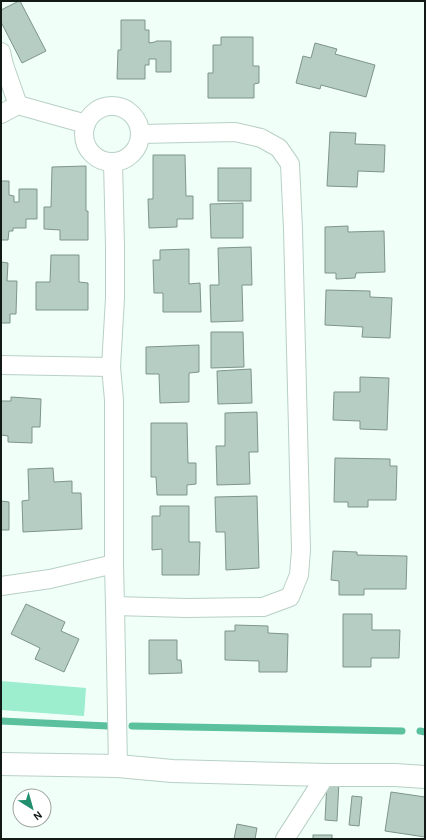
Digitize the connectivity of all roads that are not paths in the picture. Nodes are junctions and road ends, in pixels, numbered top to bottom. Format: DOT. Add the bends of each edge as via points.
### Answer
graph roads {
  1 [pos="1,52"];
  2 [pos="18,105"];
  3 [pos="1,114"];
  4 [pos="86,124"];
  5 [pos="140,134"];
  6 [pos="113,162"];
  7 [pos="1,365"];
  8 [pos="111,367"];
  9 [pos="114,564"];
  10 [pos="1,586"];
  11 [pos="115,606"];
  12 [pos="1,764"];
  13 [pos="118,766"];
  14 [pos="326,775"];
  15 [pos="425,777"];
  16 [pos="285,839"];
  1 -- 2 [label="street"];
  2 -- 3 [label="street"];
  2 -- 4 [label="street"];
  4 -- 5 [label="street" via="96,111 104,107 122,107 135,117"];
  4 -- 6 [label="street" via="84,135 89,150 102,160"];
  5 -- 6 [label="street" via="138,144 132,153 124,160"];
  5 -- 11 [label="street" via="235,132 261,138 279,148 290,164 301,550 299,575 290,597 263,607"];
  6 -- 8 [label="street" via="115,298"];
  7 -- 8 [label="street"];
  8 -- 9 [label="street" via="114,400"];
  9 -- 10 [label="street" via="50,579"];
  9 -- 11 [label="street"];
  11 -- 13 [label="street"];
  12 -- 13 [label="street"];
  13 -- 14 [label="street" via="172,771"];
  14 -- 15 [label="street"];
  14 -- 16 [label="street"];
}
